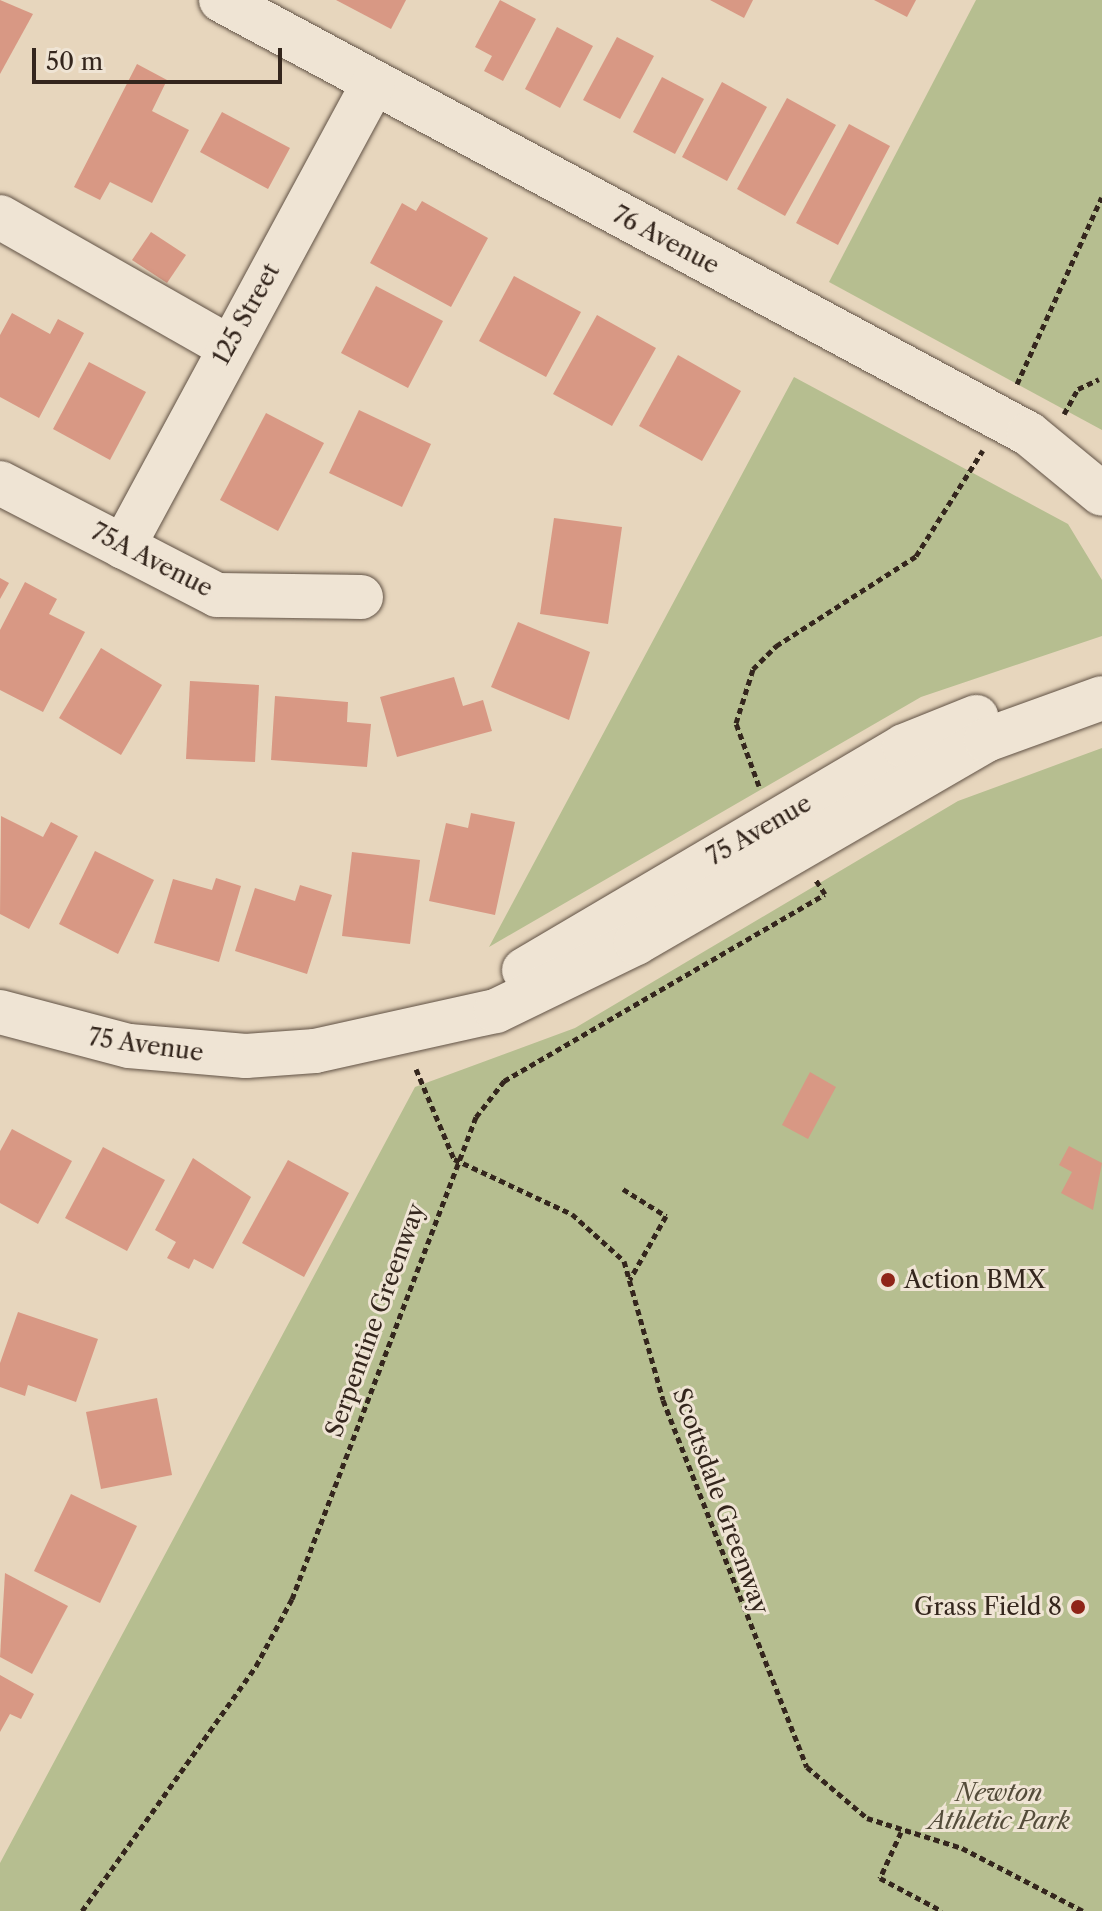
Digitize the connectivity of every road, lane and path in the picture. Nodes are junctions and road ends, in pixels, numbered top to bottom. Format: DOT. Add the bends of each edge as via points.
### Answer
graph roads {
  1 [pos="227,1"];
  2 [pos="373,84"];
  3 [pos="1102,197"];
  4 [pos="0,217"];
  5 [pos="227,346"];
  6 [pos="1099,379"];
  7 [pos="1011,396"];
  8 [pos="1060,422"];
  9 [pos="990,439"];
  10 [pos="0,483"];
  11 [pos="1102,494"];
  12 [pos="123,547"];
  13 [pos="361,597"];
  14 [pos="1102,682"];
  15 [pos="1102,698"];
  16 [pos="764,795"];
  17 [pos="812,874"];
  18 [pos="0,1012"];
  19 [pos="419,1029"];
  20 [pos="454,1159"];
  21 [pos="623,1189"];
  22 [pos="630,1280"];
  23 [pos="901,1832"];
  24 [pos="82,1911"];
  25 [pos="942,1911"];
  26 [pos="1083,1911"];
  1 -- 2 [label="street, 76 Avenue"];
  2 -- 5 [label="street, 125 Street"];
  2 -- 11 [label="street, 76 Avenue" via="1019,429 1069,460"];
  3 -- 7 [label="path"];
  4 -- 5 [label="street"];
  5 -- 12 [label="street, 125 Street"];
  6 -- 8 [label="path" via="1078,389"];
  9 -- 16 [label="path" via="916,556 776,646 753,669 736,723"];
  10 -- 12 [label="street, 75A Avenue"];
  12 -- 13 [label="street, 75A Avenue" via="217,595"];
  14 -- 19 [label="street, 75 Avenue" via="1017,700 904,746"];
  15 -- 19 [label="street, 75 Avenue" via="1038,716 929,769 636,943 496,1011"];
  17 -- 20 [label="path, Serpentine Greenway" via="825,894 504,1081"];
  18 -- 19 [label="street, 75 Avenue" via="188,1054 315,1051"];
  19 -- 20 [label="path"];
  20 -- 22 [label="path, Scottsdale Greenway" via="590,1224 616,1247"];
  20 -- 24 [label="path, Serpentine Greenway" via="292,1599 256,1666"];
  21 -- 22 [label="path" via="666,1216"];
  22 -- 23 [label="path, Scottsdale Greenway" via="663,1400 791,1739 828,1791"];
  23 -- 25 [label="path" via="880,1878"];
  23 -- 26 [label="path, Scottsdale Greenway" via="962,1848"];
}
